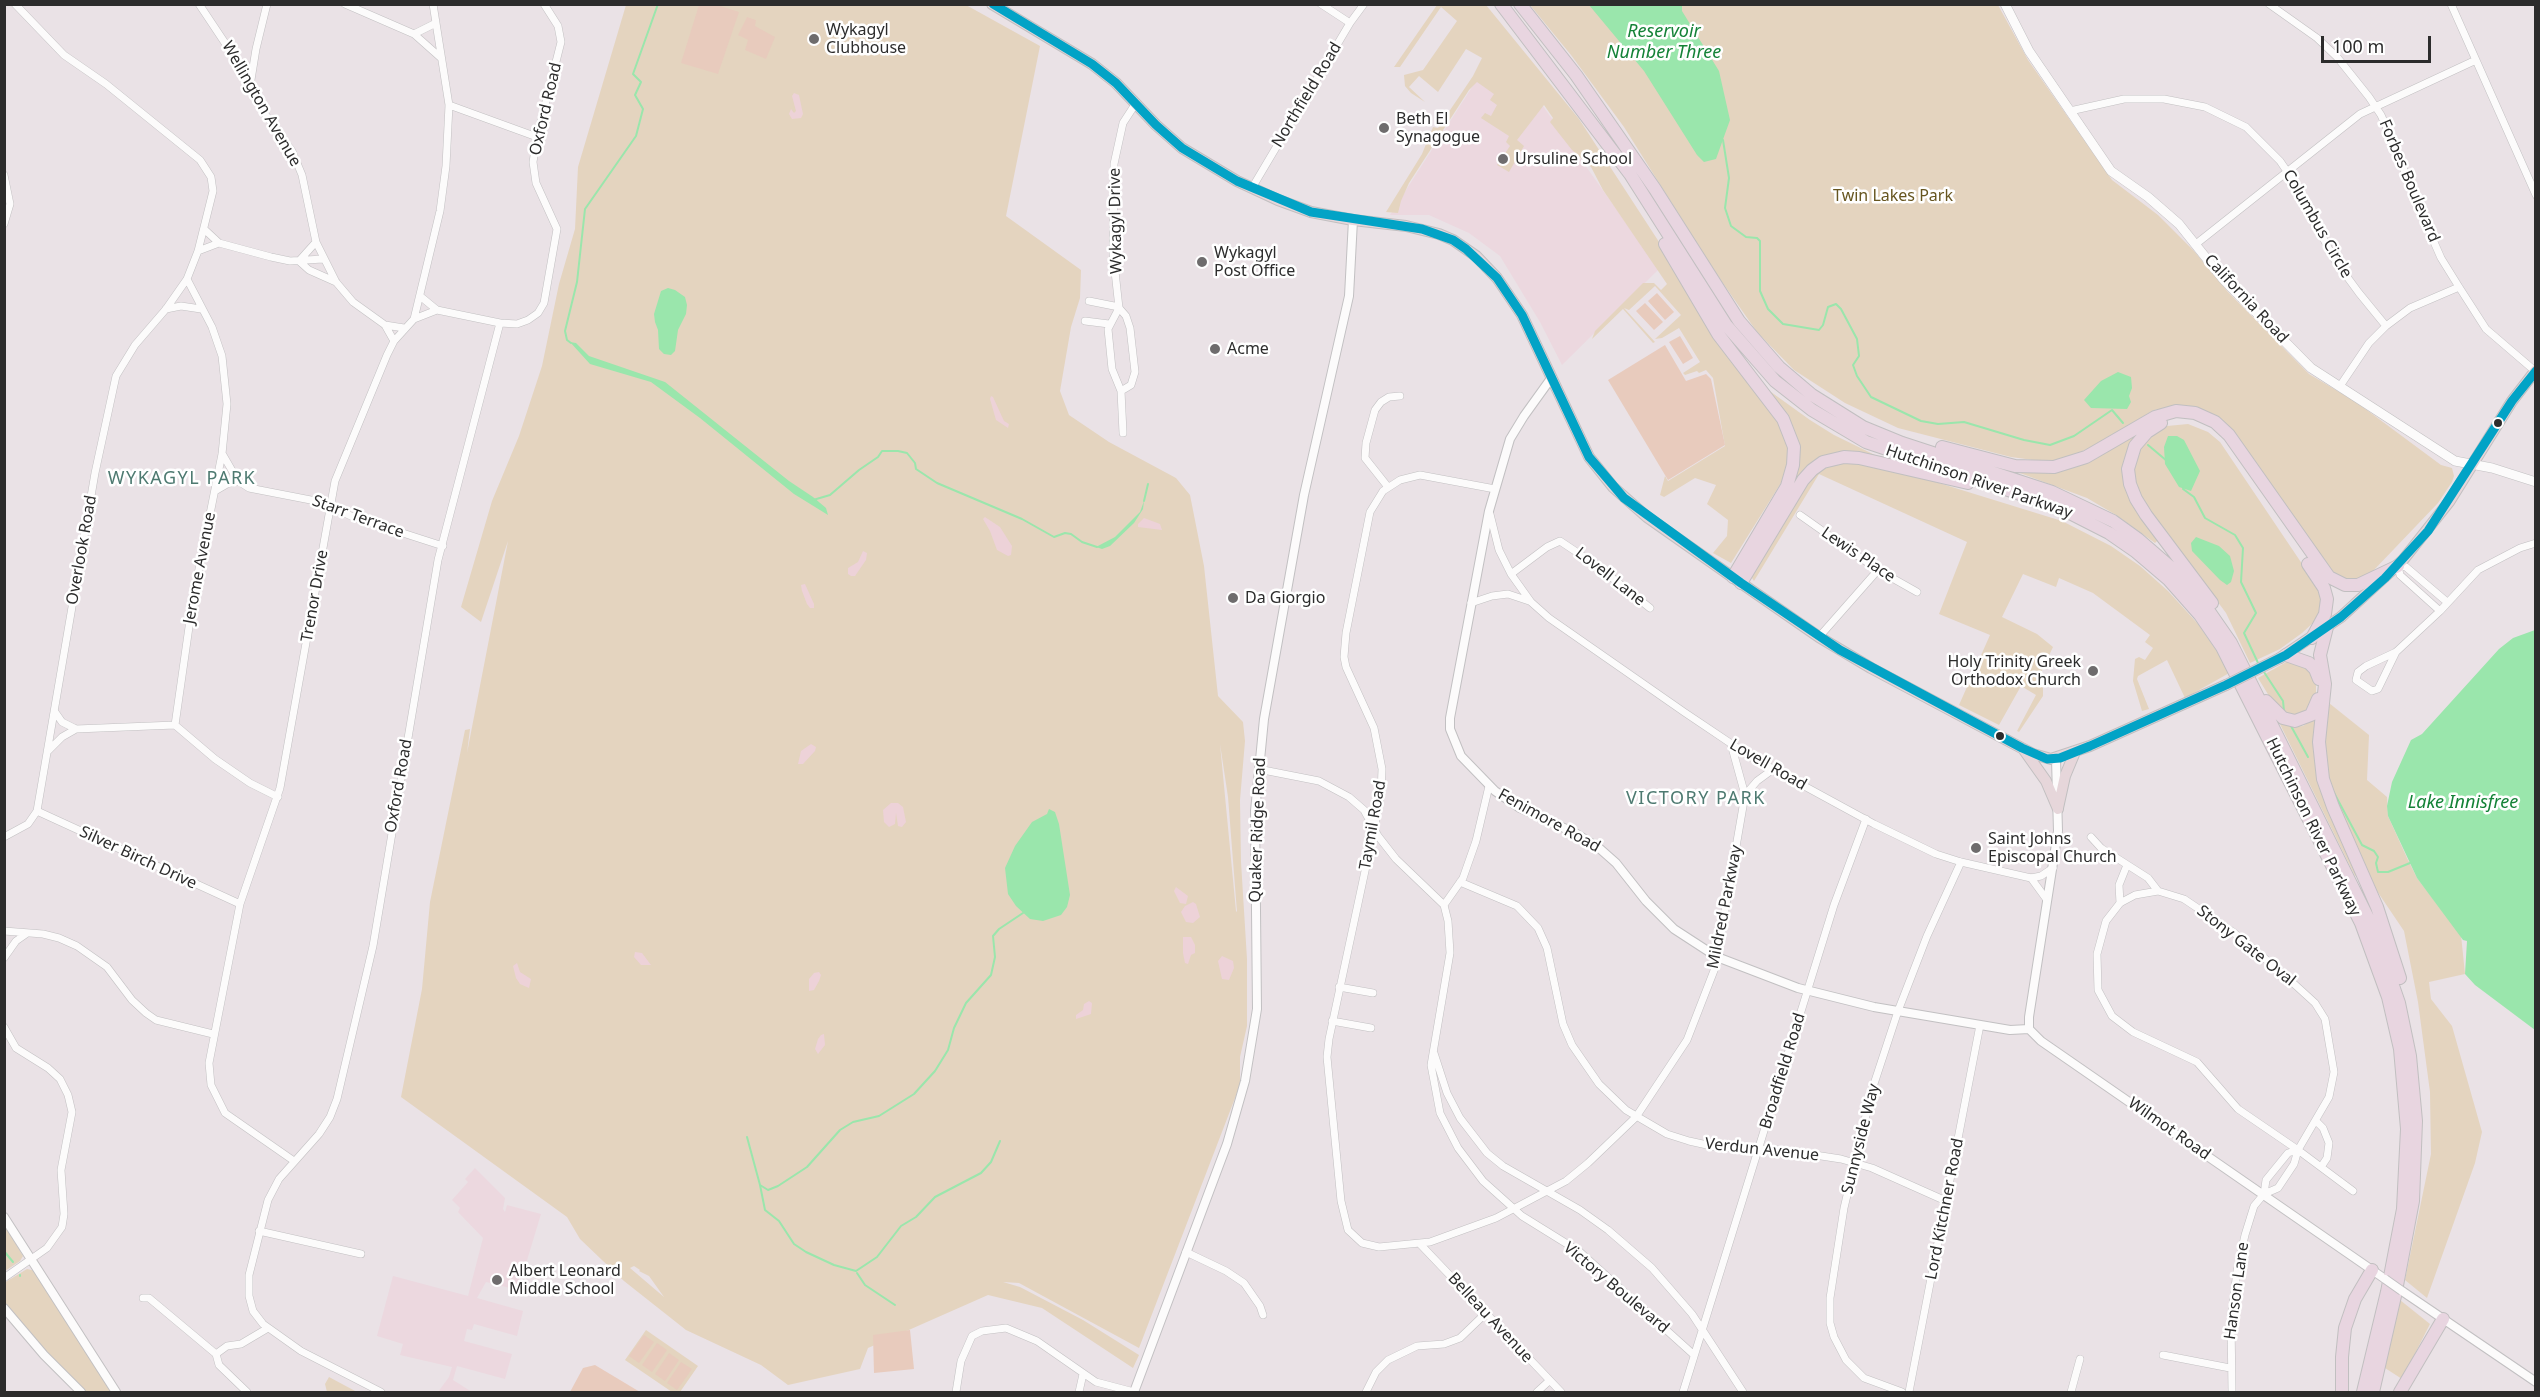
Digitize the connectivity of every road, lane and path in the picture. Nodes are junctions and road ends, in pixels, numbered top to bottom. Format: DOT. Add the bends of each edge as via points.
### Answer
graph roads {
  1 [pos="15,4"];
  2 [pos="199,4"];
  3 [pos="267,4"];
  4 [pos="345,4"];
  5 [pos="433,4"];
  6 [pos="992,4"];
  7 [pos="1321,4"];
  8 [pos="1364,4"];
  9 [pos="1501,4"];
  10 [pos="1520,4"];
  11 [pos="2005,4"];
  12 [pos="2269,4"];
  13 [pos="2451,4"];
  14 [pos="547,6"];
  15 [pos="436,23"];
  16 [pos="1350,23"];
  17 [pos="414,34"];
  18 [pos="441,58"];
  19 [pos="2476,60"];
  20 [pos="250,86"];
  21 [pos="1136,103"];
  22 [pos="448,105"];
  23 [pos="2375,105"];
  24 [pos="2070,111"];
  25 [pos="537,137"];
  26 [pos="2287,172"];
  27 [pos="4,175"];
  28 [pos="1636,183"];
  29 [pos="1252,188"];
  30 [pos="2535,195"];
  31 [pos="1353,220"];
  32 [pos="4,224"];
  33 [pos="204,229"];
  34 [pos="316,242"];
  35 [pos="219,243"];
  36 [pos="2196,244"];
  37 [pos="198,251"];
  38 [pos="323,259"];
  39 [pos="299,261"];
  40 [pos="187,279"];
  41 [pos="336,282"];
  42 [pos="2459,287"];
  43 [pos="420,296"];
  44 [pos="1089,301"];
  45 [pos="1119,308"];
  46 [pos="166,309"];
  47 [pos="201,309"];
  48 [pos="437,310"];
  49 [pos="414,319"];
  50 [pos="1085,321"];
  51 [pos="500,323"];
  52 [pos="1109,324"];
  53 [pos="385,325"];
  54 [pos="2386,326"];
  55 [pos="404,327"];
  56 [pos="394,340"];
  57 [pos="2535,370"];
  58 [pos="1552,377"];
  59 [pos="2340,386"];
  60 [pos="1121,391"];
  61 [pos="1400,396"];
  62 [pos="1863,427"];
  63 [pos="1123,433"];
  64 [pos="222,454"];
  65 [pos="2472,464"];
  66 [pos="238,481"];
  67 [pos="2535,482"];
  68 [pos="1388,487"];
  69 [pos="1495,489"];
  70 [pos="2010,490"];
  71 [pos="215,491"];
  72 [pos="330,507"];
  73 [pos="1489,511"];
  74 [pos="1800,515"];
  75 [pos="2535,543"];
  76 [pos="443,546"];
  77 [pos="2398,566"];
  78 [pos="1878,570"];
  79 [pos="1511,574"];
  80 [pos="1737,580"];
  81 [pos="2426,584"];
  82 [pos="1917,592"];
  83 [pos="2419,592"];
  84 [pos="1531,602"];
  85 [pos="2447,602"];
  86 [pos="1471,603"];
  87 [pos="1650,608"];
  88 [pos="2440,611"];
  89 [pos="2327,627"];
  90 [pos="1820,637"];
  91 [pos="2312,638"];
  92 [pos="2233,647"];
  93 [pos="2396,652"];
  94 [pos="2283,656"];
  95 [pos="2253,686"];
  96 [pos="54,712"];
  97 [pos="175,725"];
  98 [pos="76,729"];
  99 [pos="1731,744"];
  100 [pos="2022,748"];
  101 [pos="48,752"];
  102 [pos="2075,752"];
  103 [pos="2056,759"];
  104 [pos="1258,769"];
  105 [pos="1772,770"];
  106 [pos="1489,786"];
  107 [pos="1745,795"];
  108 [pos="278,797"];
  109 [pos="2058,809"];
  110 [pos="37,811"];
  111 [pos="1866,819"];
  112 [pos="1374,829"];
  113 [pos="4,837"];
  114 [pos="2091,837"];
  115 [pos="1961,862"];
  116 [pos="2127,865"];
  117 [pos="2053,868"];
  118 [pos="2031,878"];
  119 [pos="1460,882"];
  120 [pos="2158,891"];
  121 [pos="2048,901"];
  122 [pos="2120,903"];
  123 [pos="240,904"];
  124 [pos="1444,905"];
  125 [pos="4,931"];
  126 [pos="27,934"];
  127 [pos="1717,957"];
  128 [pos="4,958"];
  129 [pos="1339,987"];
  130 [pos="1807,991"];
  131 [pos="1372,993"];
  132 [pos="1898,1011"];
  133 [pos="1332,1021"];
  134 [pos="1980,1025"];
  135 [pos="4,1027"];
  136 [pos="1371,1028"];
  137 [pos="2029,1029"];
  138 [pos="213,1034"];
  139 [pos="1433,1047"];
  140 [pos="2410,1056"];
  141 [pos="1636,1117"];
  142 [pos="2316,1121"];
  143 [pos="1760,1149"];
  144 [pos="2298,1150"];
  145 [pos="294,1161"];
  146 [pos="1854,1162"];
  147 [pos="2321,1167"];
  148 [pos="1548,1191"];
  149 [pos="2353,1191"];
  150 [pos="2264,1194"];
  151 [pos="1946,1201"];
  152 [pos="1513,1209"];
  153 [pos="4,1217"];
  154 [pos="259,1231"];
  155 [pos="1362,1243"];
  156 [pos="1420,1244"];
  157 [pos="1186,1252"];
  158 [pos="361,1254"];
  159 [pos="32,1260"];
  160 [pos="2372,1270"];
  161 [pos="4,1278"];
  162 [pos="143,1298"];
  163 [pos="4,1308"];
  164 [pos="1486,1313"];
  165 [pos="1263,1315"];
  166 [pos="2443,1319"];
  167 [pos="268,1329"];
  168 [pos="1703,1329"];
  169 [pos="216,1354"];
  170 [pos="1694,1355"];
  171 [pos="2163,1356"];
  172 [pos="2080,1359"];
  173 [pos="2230,1368"];
  174 [pos="1083,1374"];
  175 [pos="1549,1381"];
  176 [pos="2535,1382"];
  177 [pos="81,1392"];
  178 [pos="116,1392"];
  179 [pos="247,1392"];
  180 [pos="381,1392"];
  181 [pos="956,1392"];
  182 [pos="1079,1392"];
  183 [pos="1134,1392"];
  184 [pos="1366,1392"];
  185 [pos="1537,1392"];
  186 [pos="1561,1392"];
  187 [pos="1683,1392"];
  188 [pos="1743,1392"];
  189 [pos="1902,1392"];
  190 [pos="1909,1392"];
  191 [pos="2071,1392"];
  192 [pos="2232,1392"];
  193 [pos="2342,1392"];
  194 [pos="2364,1392"];
  195 [pos="2373,1392"];
  196 [pos="2400,1392"];
  1 -- 33 [label="street, Overlook Road" via="64,55 200,160 211,177 213,191"];
  2 -- 20 [label="street, Wellington Avenue"];
  3 -- 20 [label="street"];
  4 -- 17 [label="street"];
  5 -- 15 [label="street"];
  6 -- 21 [label="main road" via="1092,64"];
  7 -- 16 [label="street"];
  8 -- 16 [label="street, Northfield Road"];
  9 -- 28 [label="highway, Hutchinson River Parkway"];
  10 -- 62 [label="highway, Hutchinson River Parkway" via="1583,85 1758,345 1812,394"];
  11 -- 24 [label="main road, California Road" via="2029,51"];
  12 -- 23 [label="street, Forbes Boulevard" via="2337,57"];
  13 -- 19 [label="street"];
  14 -- 25 [label="street, Oxford Road" via="558,26 561,42"];
  15 -- 17 [label="street"];
  15 -- 18 [label="street"];
  16 -- 29 [label="street, Northfield Road"];
  17 -- 18 [label="street"];
  18 -- 22 [label="street"];
  19 -- 23 [label="street"];
  19 -- 30 [label="street"];
  20 -- 34 [label="street, Wellington Avenue" via="292,151 302,175"];
  21 -- 29 [label="main road" via="1182,148"];
  21 -- 45 [label="street, Wykagyl Drive" via="1123,123 1114,164 1113,253"];
  22 -- 25 [label="street"];
  22 -- 43 [label="street" via="444,189"];
  23 -- 26 [label="street"];
  23 -- 42 [label="street, Forbes Boulevard" via="2441,258"];
  24 -- 26 [label="street, Columbus Circle" via="2145,98 2205,107 2246,127"];
  24 -- 36 [label="main road, California Road" via="2111,171 2167,213"];
  25 -- 51 [label="street, Oxford Road" via="533,162 536,183 557,229 551,274 538,313 517,324"];
  26 -- 36 [label="street"];
  26 -- 54 [label="street, Columbus Circle" via="2334,259"];
  27 -- 32 [label="street" via="10,204"];
  28 -- 70 [label="highway, Hutchinson River Parkway" via="1726,325 1753,359 1787,391 1866,442"];
  28 -- 80 [label="highway" via="1711,323 1783,419 1792,439 1793,465 1787,486"];
  29 -- 31 [label="main road" via="1311,212"];
  31 -- 58 [label="main road" via="1422,229 1453,240 1476,256 1497,278 1522,315"];
  31 -- 104 [label="street, Quaker Ridge Road" via="1349,296 1304,495"];
  33 -- 35 [label="street"];
  33 -- 37 [label="street, Overlook Road"];
  34 -- 38 [label="street, Wellington Avenue"];
  34 -- 39 [label="street"];
  35 -- 37 [label="street"];
  35 -- 39 [label="street"];
  36 -- 59 [label="main road, California Road" via="2223,279 2311,368"];
  37 -- 40 [label="street, Overlook Road"];
  38 -- 39 [label="street"];
  38 -- 41 [label="street, Wellington Avenue"];
  39 -- 41 [label="street"];
  40 -- 46 [label="street, Overlook Road"];
  40 -- 47 [label="street, Jerome Avenue"];
  41 -- 53 [label="street, Wellington Avenue" via="353,302"];
  42 -- 54 [label="street" via="2410,308"];
  42 -- 57 [label="street, Forbes Boulevard" via="2486,329"];
  43 -- 48 [label="street, Oxford Road"];
  43 -- 49 [label="street"];
  44 -- 45 [label="street"];
  45 -- 52 [label="street"];
  45 -- 60 [label="street, Wykagyl Drive" via="1130,328 1135,372 1131,385"];
  46 -- 47 [label="street"];
  46 -- 96 [label="street, Overlook Road" via="135,345 111,394"];
  47 -- 64 [label="street, Jerome Avenue" via="212,327 226,372"];
  48 -- 49 [label="street"];
  48 -- 51 [label="street, Oxford Road"];
  49 -- 55 [label="street, Trenor Drive"];
  50 -- 52 [label="street"];
  51 -- 76 [label="street, Oxford Road"];
  52 -- 60 [label="street" via="1112,369"];
  53 -- 55 [label="street, Wellington Avenue"];
  53 -- 56 [label="street, Wellington Avenue"];
  54 -- 59 [label="street" via="2369,343"];
  55 -- 56 [label="street, Trenor Drive"];
  56 -- 72 [label="street, Trenor Drive" via="335,481"];
  57 -- 65 [label="main road"];
  58 -- 69 [label="street, Lovell Road" via="1510,439"];
  58 -- 80 [label="main road" via="1589,457 1613,487 1647,517"];
  59 -- 65 [label="main road, California Road" via="2439,452"];
  60 -- 63 [label="street"];
  61 -- 68 [label="street" via="1381,402 1375,410 1366,443 1365,458"];
  62 -- 77 [label="highway" via="2025,468 2044,468 2079,460 2162,415 2176,411 2195,413 2215,422 2229,435 2329,577 2345,585 2358,585"];
  62 -- 92 [label="highway, Hutchinson River Parkway" via="2052,492 2113,521 2186,583"];
  64 -- 66 [label="street"];
  64 -- 71 [label="street, Jerome Avenue"];
  65 -- 67 [label="main road, California Road"];
  65 -- 77 [label="main road" via="2428,531"];
  66 -- 71 [label="street"];
  66 -- 72 [label="street, Starr Terrace" via="249,488 302,497"];
  68 -- 69 [label="street" via="1420,475"];
  68 -- 112 [label="street, Taymil Road" via="1370,512 1344,651 1349,677 1371,719 1380,753 1382,781"];
  69 -- 73 [label="street, Lovell Road"];
  70 -- 80 [label="highway" via="1952,481 1859,458 1830,460 1803,480"];
  70 -- 194 [label="highway, Hutchinson River Parkway" via="2056,506 2109,533 2159,570 2196,610 2235,670 2371,948 2400,1049 2407,1155 2399,1236"];
  71 -- 97 [label="street, Jerome Avenue" via="193,599"];
  72 -- 76 [label="street, Starr Terrace"];
  72 -- 108 [label="street, Trenor Drive"];
  73 -- 79 [label="street, Lovell Road" via="1499,550"];
  73 -- 86 [label="street, Fenimore Road"];
  74 -- 78 [label="street, Lewis Place"];
  75 -- 85 [label="street" via="2478,570"];
  76 -- 145 [label="street, Oxford Road" via="373,946 337,1099 319,1134"];
  77 -- 81 [label="street" via="2406,567"];
  77 -- 83 [label="street" via="2400,574"];
  77 -- 89 [label="main road"];
  78 -- 82 [label="street, Lewis Place"];
  78 -- 90 [label="street"];
  79 -- 84 [label="street, Lovell Road"];
  79 -- 87 [label="street, Lovell Lane" via="1560,541"];
  80 -- 90 [label="main road"];
  81 -- 83 [label="street"];
  81 -- 85 [label="street"];
  83 -- 88 [label="street"];
  84 -- 86 [label="street, Lovell Road" via="1508,594"];
  84 -- 99 [label="street, Lovell Road"];
  85 -- 88 [label="street"];
  86 -- 106 [label="street, Fenimore Road" via="1450,729 1461,756"];
  88 -- 93 [label="street"];
  89 -- 91 [label="main road"];
  89 -- 140 [label="highway" via="2320,655 2325,684 2319,742 2321,769 2328,797 2370,891 2394,958"];
  90 -- 100 [label="main road"];
  91 -- 92 [label="highway" via="2327,606 2326,593 2314,573 2219,436 2192,420 2165,422 2147,432 2135,447 2128,469 2130,484 2146,515 2212,603"];
  91 -- 94 [label="main road"];
  92 -- 95 [label="highway, Hutchinson River Parkway"];
  93 -- 93 [label="street" via="2366,666 2358,672 2356,680 2372,691 2378,689"];
  94 -- 95 [label="highway" via="2306,661 2317,674 2319,696 2311,715 2295,722 2283,718"];
  94 -- 102 [label="main road, bridge"];
  95 -- 140 [label="highway, Hutchinson River Parkway" via="2373,928 2397,995"];
  96 -- 98 [label="street" via="62,722"];
  96 -- 101 [label="street, Overlook Road"];
  97 -- 98 [label="street"];
  97 -- 108 [label="street" via="215,759"];
  98 -- 101 [label="street"];
  99 -- 105 [label="street, Lovell Road"];
  99 -- 107 [label="street, Mildred Parkway"];
  100 -- 103 [label="main road"];
  100 -- 109 [label="main road" via="2046,781"];
  101 -- 110 [label="street, Overlook Road"];
  102 -- 103 [label="main road"];
  102 -- 109 [label="main road"];
  103 -- 109 [label="street"];
  104 -- 112 [label="street" via="1329,785 1355,802"];
  104 -- 157 [label="street, Quaker Ridge Road" via="1258,986 1254,1033 1233,1124"];
  105 -- 107 [label="street"];
  105 -- 111 [label="street, Lovell Road"];
  106 -- 119 [label="street" via="1476,841"];
  106 -- 127 [label="street, Fenimore Road" via="1520,808 1599,848 1660,917"];
  107 -- 127 [label="street, Mildred Parkway"];
  108 -- 123 [label="street, Trenor Drive"];
  109 -- 117 [label="street"];
  110 -- 113 [label="street" via="28,824"];
  110 -- 123 [label="street, Silver Birch Drive"];
  111 -- 115 [label="street, Lovell Road" via="1936,854"];
  111 -- 130 [label="street, Broadfield Road"];
  112 -- 124 [label="street" via="1396,859"];
  112 -- 129 [label="street, Taymil Road"];
  114 -- 116 [label="street"];
  115 -- 118 [label="street, Lovell Road"];
  115 -- 132 [label="street, Sunnyside Way"];
  116 -- 120 [label="street"];
  116 -- 122 [label="street" via="2120,885"];
  117 -- 118 [label="street"];
  117 -- 121 [label="street"];
  118 -- 121 [label="street"];
  119 -- 124 [label="street"];
  119 -- 141 [label="street, Verdun Avenue" via="1517,906 1538,928 1547,948 1563,1024 1572,1045 1599,1084"];
  120 -- 122 [label="street" via="2134,895"];
  120 -- 142 [label="street, Stony Gate Oval" via="2184,899 2233,932 2282,972 2321,1012 2328,1029 2334,1072 2329,1096"];
  121 -- 137 [label="street"];
  122 -- 144 [label="street" via="2106,921 2097,954 2098,990 2112,1016 2133,1032 2197,1062 2238,1109"];
  123 -- 138 [label="street, Trenor Drive"];
  124 -- 139 [label="street, Victory Boulevard" via="1450,953"];
  125 -- 126 [label="street"];
  126 -- 128 [label="street" via="16,941"];
  126 -- 138 [label="street" via="59,938 99,960 132,1000 156,1020"];
  127 -- 130 [label="street, Fenimore Road"];
  127 -- 141 [label="street, Mildred Parkway" via="1687,1040"];
  129 -- 131 [label="street"];
  129 -- 133 [label="street, Taymil Road"];
  130 -- 132 [label="street, Fenimore Road"];
  130 -- 143 [label="street, Broadfield Road"];
  132 -- 134 [label="street, Fenimore Road"];
  132 -- 146 [label="street, Sunnyside Way"];
  133 -- 136 [label="street"];
  133 -- 155 [label="street, Taymil Road" via="1328,1076 1341,1201 1348,1230"];
  134 -- 137 [label="street, Fenimore Road"];
  134 -- 151 [label="street, Lord Kitchner Road"];
  135 -- 159 [label="street" via="16,1048 60,1079 71,1107 61,1170 63,1223 55,1240"];
  137 -- 150 [label="street, Wilmot Road"];
  138 -- 145 [label="street, Trenor Drive" via="208,1073 225,1113"];
  139 -- 148 [label="street, Victory Boulevard" via="1447,1094 1474,1137 1503,1166"];
  139 -- 152 [label="street, Victory Boulevard" via="1431,1065 1436,1096 1448,1131 1483,1181"];
  140 -- 195 [label="highway, Hutchinson River Parkway" via="2416,1121 2413,1201"];
  141 -- 143 [label="street, Verdun Avenue" via="1689,1141"];
  141 -- 148 [label="street, Mildred Parkway" via="1588,1163"];
  142 -- 144 [label="street, Stony Gate Oval"];
  142 -- 147 [label="street" via="2329,1143"];
  143 -- 146 [label="street, Verdun Avenue" via="1807,1152"];
  143 -- 168 [label="street, Broadfield Road"];
  144 -- 147 [label="street"];
  144 -- 150 [label="street, Stony Gate Oval" via="2278,1188"];
  144 -- 150 [label="street, Stony Gate Oval" via="2288,1153 2273,1170 2266,1180"];
  145 -- 154 [label="street, Oxford Road" via="268,1200"];
  146 -- 151 [label="street, Verdun Avenue"];
  146 -- 189 [label="street, Sunnyside Way" via="1832,1287 1830,1323 1840,1350 1856,1370 1876,1384"];
  147 -- 149 [label="street"];
  148 -- 152 [label="street, Mildred Parkway"];
  148 -- 168 [label="street, Victory Boulevard" via="1628,1246"];
  150 -- 160 [label="street, Wilmot Road"];
  150 -- 173 [label="street, Hanson Lane" via="2251,1214 2240,1253 2231,1320"];
  151 -- 190 [label="street, Lord Kitchner Road"];
  152 -- 156 [label="street, Mildred Parkway" via="1467,1230"];
  152 -- 170 [label="street, Victory Boulevard" via="1580,1252"];
  153 -- 159 [label="street"];
  154 -- 158 [label="street"];
  154 -- 167 [label="street, Oxford Road" via="249,1275 249,1296 253,1311"];
  155 -- 156 [label="street, Mildred Parkway" via="1379,1247"];
  156 -- 164 [label="street, Belleau Avenue"];
  157 -- 165 [label="street" via="1244,1282"];
  157 -- 183 [label="street, Quaker Ridge Road"];
  159 -- 161 [label="street"];
  159 -- 178 [label="street"];
  160 -- 166 [label="street, Wilmot Road, bridge"];
  160 -- 193 [label="highway" via="2359,1290 2345,1328"];
  162 -- 169 [label="street" via="148,1298"];
  163 -- 177 [label="street"];
  164 -- 175 [label="street, Belleau Avenue"];
  164 -- 184 [label="street" via="1460,1338 1417,1346 1388,1360 1376,1372"];
  166 -- 176 [label="street, Wilmot Road"];
  166 -- 196 [label="highway"];
  167 -- 169 [label="street"];
  167 -- 180 [label="street" via="301,1351"];
  168 -- 170 [label="street, Broadfield Road"];
  168 -- 188 [label="street, Victory Boulevard"];
  169 -- 179 [label="street" via="219,1365"];
  170 -- 187 [label="street, Broadfield Road"];
  171 -- 173 [label="street"];
  172 -- 191 [label="street"];
  173 -- 192 [label="street, Hanson Lane"];
  174 -- 181 [label="street" via="1037,1341 1013,1330 996,1329 972,1336 961,1361"];
  174 -- 182 [label="street"];
  174 -- 183 [label="street" via="1096,1382"];
  175 -- 185 [label="street"];
  175 -- 186 [label="street, Belleau Avenue"];
}
